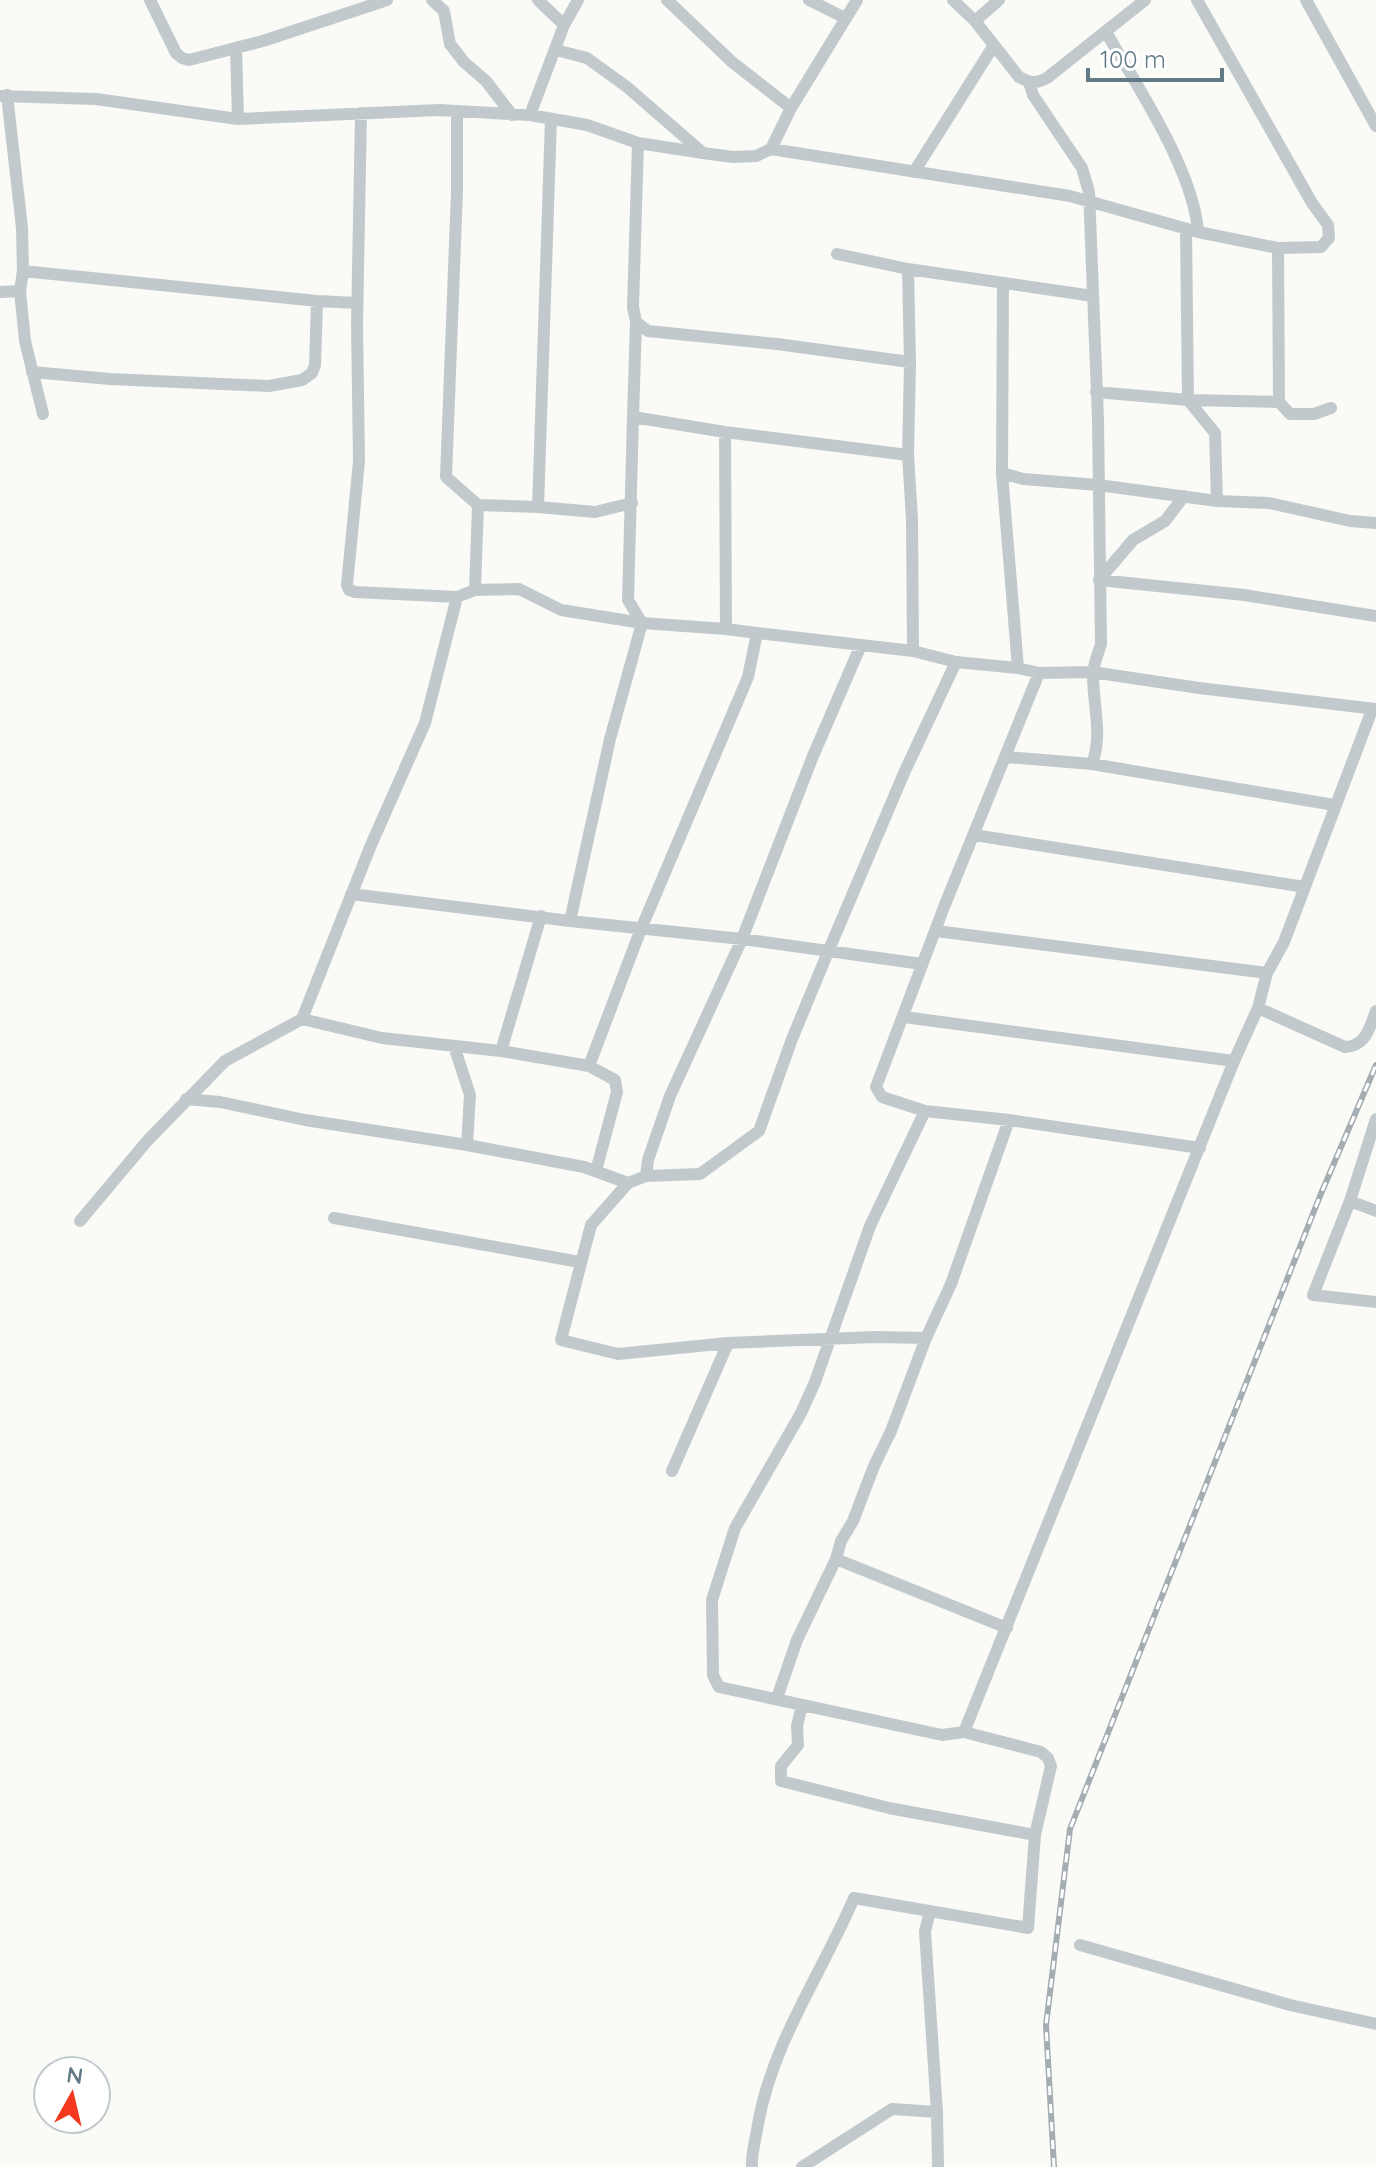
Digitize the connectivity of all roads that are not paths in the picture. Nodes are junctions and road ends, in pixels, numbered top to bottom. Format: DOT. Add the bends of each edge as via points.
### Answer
graph roads {
  1 [pos="150,0"];
  2 [pos="387,0"];
  3 [pos="432,0"];
  4 [pos="538,0"];
  5 [pos="578,0"];
  6 [pos="667,0"];
  7 [pos="809,0"];
  8 [pos="857,0"];
  9 [pos="953,0"];
  10 [pos="999,0"];
  11 [pos="1145,0"];
  12 [pos="1197,0"];
  13 [pos="1306,0"];
  14 [pos="845,18"];
  15 [pos="975,21"];
  16 [pos="564,25"];
  17 [pos="1106,32"];
  18 [pos="994,45"];
  19 [pos="236,48"];
  20 [pos="556,50"];
  21 [pos="1029,82"];
  22 [pos="4,96"];
  23 [pos="791,108"];
  24 [pos="457,111"];
  25 [pos="361,113"];
  26 [pos="512,115"];
  27 [pos="530,115"];
  28 [pos="238,119"];
  29 [pos="551,119"];
  30 [pos="1376,126"];
  31 [pos="638,143"];
  32 [pos="771,149"];
  33 [pos="703,153"];
  34 [pos="914,172"];
  35 [pos="1090,203"];
  36 [pos="1192,230"];
  37 [pos="1278,248"];
  38 [pos="837,254"];
  39 [pos="908,269"];
  40 [pos="23,271"];
  41 [pos="1003,284"];
  42 [pos="20,291"];
  43 [pos="0,292"];
  44 [pos="1093,296"];
  45 [pos="317,301"];
  46 [pos="357,303"];
  47 [pos="636,322"];
  48 [pos="910,362"];
  49 [pos="32,372"];
  50 [pos="1096,392"];
  51 [pos="1188,400"];
  52 [pos="1279,402"];
  53 [pos="1331,408"];
  54 [pos="43,414"];
  55 [pos="633,417"];
  56 [pos="725,432"];
  57 [pos="908,455"];
  58 [pos="1002,473"];
  59 [pos="1098,485"];
  60 [pos="1184,496"];
  61 [pos="1217,501"];
  62 [pos="632,503"];
  63 [pos="478,505"];
  64 [pos="538,507"];
  65 [pos="1376,523"];
  66 [pos="1099,580"];
  67 [pos="475,590"];
  68 [pos="457,597"];
  69 [pos="1376,616"];
  70 [pos="642,623"];
  71 [pos="726,629"];
  72 [pos="757,633"];
  73 [pos="861,645"];
  74 [pos="913,651"];
  75 [pos="956,662"];
  76 [pos="1018,668"];
  77 [pos="1092,672"];
  78 [pos="1039,673"];
  79 [pos="1374,710"];
  80 [pos="1006,757"];
  81 [pos="1092,764"];
  82 [pos="1334,805"];
  83 [pos="974,835"];
  84 [pos="1305,887"];
  85 [pos="351,894"];
  86 [pos="541,916"];
  87 [pos="570,921"];
  88 [pos="641,929"];
  89 [pos="936,931"];
  90 [pos="742,939"];
  91 [pos="828,952"];
  92 [pos="922,964"];
  93 [pos="1267,973"];
  94 [pos="1258,1008"];
  95 [pos="1376,1011"];
  96 [pos="904,1017"];
  97 [pos="302,1019"];
  98 [pos="454,1046"];
  99 [pos="501,1051"];
  100 [pos="1234,1061"];
  101 [pos="589,1066"];
  102 [pos="186,1099"];
  103 [pos="925,1111"];
  104 [pos="1376,1119"];
  105 [pos="1009,1120"];
  106 [pos="467,1145"];
  107 [pos="1200,1148"];
  108 [pos="596,1171"];
  109 [pos="646,1176"];
  110 [pos="628,1183"];
  111 [pos="1350,1201"];
  112 [pos="1376,1211"];
  113 [pos="334,1218"];
  114 [pos="80,1221"];
  115 [pos="580,1262"];
  116 [pos="1376,1302"];
  117 [pos="926,1338"];
  118 [pos="829,1340"];
  119 [pos="728,1343"];
  120 [pos="672,1471"];
  121 [pos="836,1559"];
  122 [pos="1007,1628"];
  123 [pos="777,1698"];
  124 [pos="802,1705"];
  125 [pos="964,1732"];
  126 [pos="1035,1835"];
  127 [pos="930,1912"];
  128 [pos="1080,1945"];
  129 [pos="1376,2024"];
  130 [pos="937,2112"];
  131 [pos="752,2167"];
  132 [pos="802,2167"];
  133 [pos="938,2167"];
  1 -- 19 [label="street" via="182,58"];
  2 -- 19 [label="street"];
  3 -- 26 [label="street" via="444,11 450,44"];
  4 -- 16 [label="street"];
  5 -- 16 [label="street"];
  6 -- 23 [label="street" via="732,62"];
  7 -- 14 [label="street"];
  8 -- 14 [label="street"];
  9 -- 15 [label="street"];
  10 -- 15 [label="street"];
  11 -- 17 [label="street"];
  12 -- 37 [label="street" via="1328,225 1329,238 1321,247"];
  13 -- 30 [label="street"];
  14 -- 23 [label="street"];
  15 -- 18 [label="street"];
  16 -- 20 [label="street"];
  17 -- 21 [label="street" via="1047,78"];
  17 -- 36 [label="street" via="1194,201"];
  18 -- 21 [label="street"];
  18 -- 34 [label="street"];
  19 -- 28 [label="street"];
  20 -- 27 [label="street"];
  20 -- 33 [label="street" via="587,58"];
  21 -- 35 [label="street" via="1082,168"];
  22 -- 28 [label="street" via="96,99"];
  22 -- 40 [label="street"];
  23 -- 32 [label="street"];
  24 -- 25 [label="street"];
  24 -- 26 [label="street"];
  24 -- 63 [label="street" via="446,477"];
  25 -- 28 [label="street"];
  25 -- 46 [label="street"];
  26 -- 27 [label="street"];
  27 -- 29 [label="street"];
  29 -- 31 [label="street"];
  29 -- 64 [label="street"];
  31 -- 33 [label="street"];
  31 -- 47 [label="street"];
  32 -- 33 [label="street" via="756,156"];
  32 -- 34 [label="street"];
  34 -- 35 [label="street"];
  35 -- 36 [label="street"];
  35 -- 44 [label="street"];
  36 -- 37 [label="street"];
  36 -- 51 [label="street"];
  37 -- 52 [label="street"];
  38 -- 39 [label="street"];
  39 -- 41 [label="street"];
  39 -- 48 [label="street"];
  40 -- 42 [label="street"];
  40 -- 45 [label="street"];
  41 -- 44 [label="street"];
  41 -- 58 [label="street"];
  42 -- 43 [label="street"];
  42 -- 49 [label="street"];
  44 -- 50 [label="street"];
  45 -- 46 [label="street"];
  45 -- 49 [label="street" via="315,365 302,380 269,386"];
  46 -- 68 [label="street" via="359,461 347,585 355,592"];
  47 -- 48 [label="street" via="648,331"];
  47 -- 55 [label="street"];
  48 -- 57 [label="street"];
  49 -- 54 [label="street"];
  50 -- 51 [label="street"];
  50 -- 59 [label="street"];
  51 -- 52 [label="street"];
  51 -- 61 [label="street" via="1215,433"];
  52 -- 53 [label="street" via="1290,414"];
  55 -- 56 [label="street"];
  55 -- 62 [label="street"];
  56 -- 57 [label="street"];
  56 -- 71 [label="street"];
  57 -- 74 [label="street"];
  58 -- 59 [label="street"];
  58 -- 76 [label="street"];
  59 -- 60 [label="street"];
  59 -- 66 [label="street"];
  60 -- 61 [label="street"];
  60 -- 66 [label="street" via="1165,521 1133,540"];
  61 -- 65 [label="street" via="1269,503"];
  62 -- 64 [label="street" via="595,512"];
  62 -- 70 [label="street" via="628,600"];
  63 -- 64 [label="street"];
  63 -- 67 [label="street"];
  66 -- 69 [label="street"];
  66 -- 77 [label="street" via="1101,644"];
  67 -- 68 [label="street"];
  67 -- 70 [label="street" via="519,589 561,610"];
  68 -- 85 [label="street" via="425,723"];
  70 -- 71 [label="street"];
  70 -- 87 [label="street"];
  71 -- 72 [label="street"];
  72 -- 73 [label="street"];
  72 -- 88 [label="street" via="748,677"];
  73 -- 74 [label="street"];
  73 -- 90 [label="street"];
  74 -- 75 [label="street"];
  75 -- 76 [label="street"];
  75 -- 91 [label="street"];
  76 -- 78 [label="street"];
  77 -- 78 [label="street"];
  77 -- 79 [label="street"];
  77 -- 81 [label="street" via="1098,723"];
  78 -- 80 [label="street"];
  79 -- 82 [label="street"];
  80 -- 81 [label="street"];
  80 -- 83 [label="street"];
  81 -- 82 [label="street"];
  82 -- 84 [label="street"];
  83 -- 84 [label="street"];
  83 -- 89 [label="street"];
  84 -- 93 [label="street"];
  85 -- 86 [label="street"];
  85 -- 97 [label="street"];
  86 -- 87 [label="street"];
  86 -- 99 [label="street"];
  87 -- 88 [label="street"];
  88 -- 90 [label="street"];
  88 -- 101 [label="street"];
  89 -- 92 [label="street"];
  89 -- 93 [label="street"];
  90 -- 91 [label="street"];
  90 -- 109 [label="street" via="670,1096"];
  91 -- 92 [label="street"];
  91 -- 109 [label="street" via="759,1131 700,1174"];
  92 -- 96 [label="street"];
  93 -- 94 [label="street"];
  94 -- 95 [label="street" via="1345,1047 1366,1038"];
  94 -- 100 [label="street"];
  96 -- 100 [label="street"];
  96 -- 103 [label="street" via="877,1093"];
  97 -- 98 [label="street" via="382,1038"];
  97 -- 102 [label="street" via="225,1061"];
  98 -- 99 [label="street"];
  98 -- 106 [label="street" via="470,1095"];
  99 -- 101 [label="street"];
  100 -- 107 [label="street"];
  101 -- 108 [label="street" via="615,1080 617,1092"];
  102 -- 106 [label="street"];
  102 -- 114 [label="street"];
  103 -- 105 [label="street"];
  103 -- 118 [label="street" via="870,1226"];
  104 -- 111 [label="street"];
  105 -- 107 [label="street"];
  105 -- 117 [label="street" via="951,1284"];
  106 -- 108 [label="street"];
  107 -- 122 [label="street"];
  108 -- 110 [label="street"];
  109 -- 110 [label="street"];
  110 -- 115 [label="street" via="591,1225"];
  111 -- 112 [label="street"];
  111 -- 116 [label="street" via="1313,1295"];
  113 -- 115 [label="street"];
  115 -- 119 [label="street" via="561,1340 618,1354"];
  117 -- 118 [label="street"];
  117 -- 121 [label="street"];
  118 -- 119 [label="street"];
  118 -- 123 [label="street" via="801,1413 735,1528 712,1600 713,1675 719,1687"];
  119 -- 120 [label="street"];
  121 -- 122 [label="street"];
  121 -- 123 [label="street" via="797,1640"];
  122 -- 125 [label="street"];
  123 -- 124 [label="street"];
  124 -- 125 [label="street" via="942,1735"];
  124 -- 126 [label="street" via="798,1745 781,1766 781,1781"];
  125 -- 126 [label="street" via="1048,1758 1050,1776"];
  126 -- 127 [label="street" via="1028,1928"];
  127 -- 130 [label="street" via="925,1931"];
  127 -- 131 [label="street" via="854,1898 769,2076"];
  128 -- 129 [label="street"];
  130 -- 132 [label="street" via="892,2109"];
  130 -- 133 [label="street"];
}
